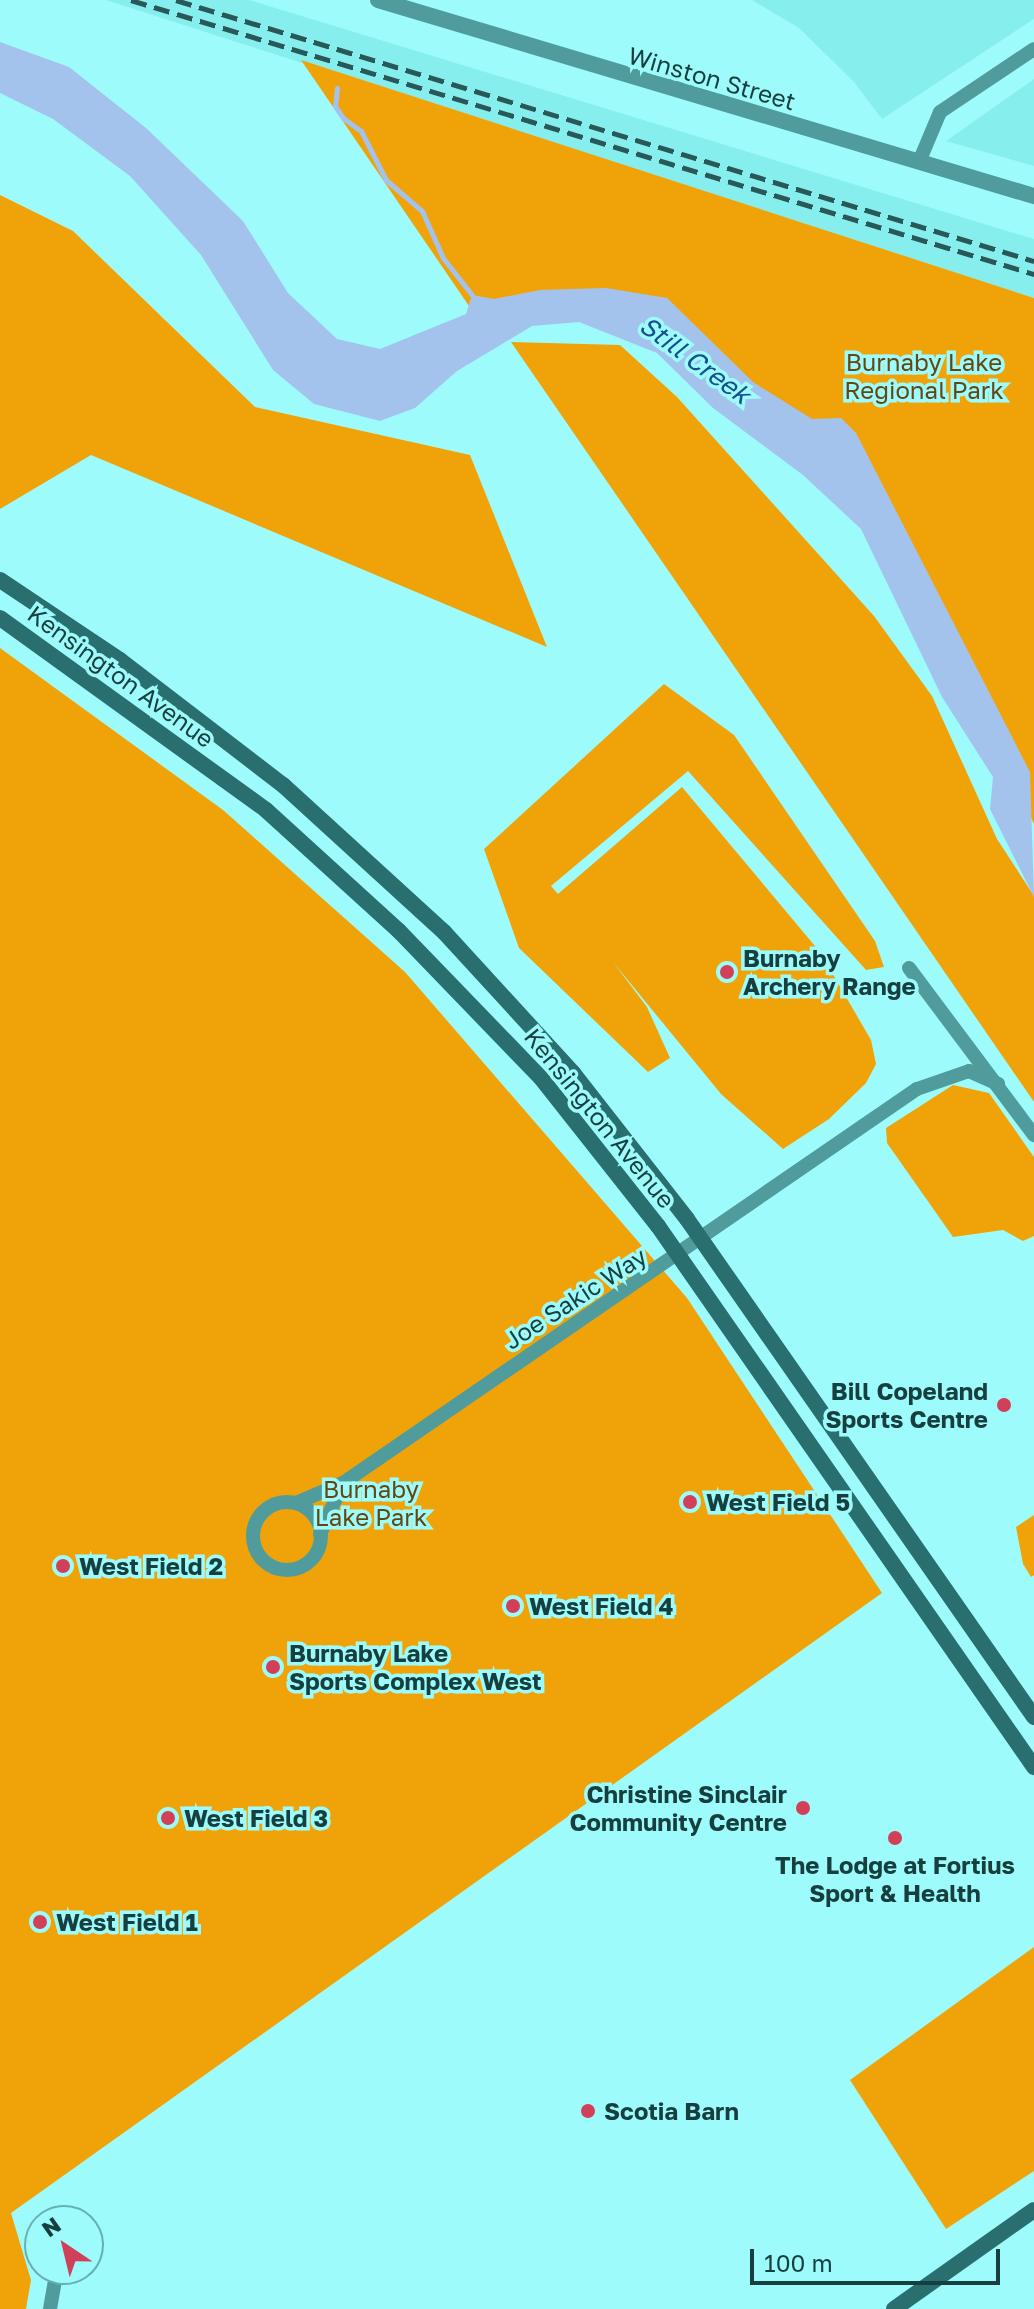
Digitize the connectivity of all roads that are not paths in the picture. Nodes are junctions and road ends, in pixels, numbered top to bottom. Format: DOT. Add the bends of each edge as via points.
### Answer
graph roads {
  1 [pos="378,0"];
  2 [pos="1034,49"];
  3 [pos="919,162"];
  4 [pos="1034,196"];
  5 [pos="0,580"];
  6 [pos="0,618"];
  7 [pos="909,968"];
  8 [pos="998,1084"];
  9 [pos="1034,1135"];
  10 [pos="702,1242"];
  11 [pos="679,1256"];
  12 [pos="343,1483"];
  13 [pos="296,1503"];
  14 [pos="320,1534"];
  15 [pos="1034,1717"];
  16 [pos="1034,1767"];
  17 [pos="1034,2210"];
  18 [pos="54,2285"];
  19 [pos="50,2309"];
  20 [pos="894,2309"];
  1 -- 3 [label="street, Winston Street"];
  2 -- 3 [label="street" via="940,112"];
  3 -- 4 [label="street, Winston Street"];
  5 -- 10 [label="main road, Kensington Avenue" via="120,660 283,785 444,932 573,1073"];
  6 -- 11 [label="main road, Kensington Avenue" via="266,810 399,931 541,1078 616,1167"];
  7 -- 8 [label="street"];
  8 -- 9 [label="street"];
  8 -- 10 [label="street, Joe Sakic Way" via="969,1071 917,1089"];
  10 -- 11 [label="street, Joe Sakic Way"];
  10 -- 15 [label="main road, Kensington Avenue"];
  11 -- 12 [label="street, Joe Sakic Way" via="585,1314"];
  11 -- 16 [label="main road, Kensington Avenue"];
  12 -- 13 [label="street, Joe Sakic Way"];
  12 -- 14 [label="street, Joe Sakic Way"];
  13 -- 14 [label="street" via="313,1515"];
  13 -- 14 [label="street, Joe Sakic Way" via="279,1502 260,1515 252,1535 259,1556 277,1569 300,1567 316,1553"];
  17 -- 20 [label="main road"];
  18 -- 19 [label="street"];
}
